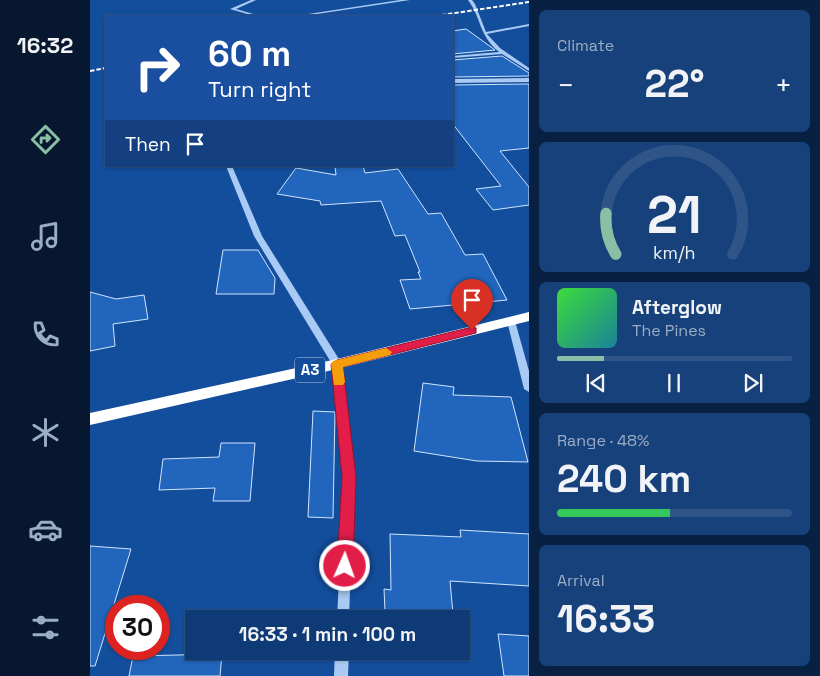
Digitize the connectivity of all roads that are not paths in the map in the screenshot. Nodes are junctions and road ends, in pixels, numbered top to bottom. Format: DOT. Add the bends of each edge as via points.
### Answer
graph roads {
  1 [pos="254,0"];
  2 [pos="356,0"];
  3 [pos="408,0"];
  4 [pos="470,0"];
  5 [pos="329,11"];
  6 [pos="254,15"];
  7 [pos="303,15"];
  8 [pos="529,25"];
  9 [pos="485,33"];
  10 [pos="502,53"];
  11 [pos="454,57"];
  12 [pos="529,70"];
  13 [pos="529,80"];
  14 [pos="454,81"];
  15 [pos="229,167"];
  16 [pos="529,316"];
  17 [pos="511,320"];
  18 [pos="337,364"];
  19 [pos="529,389"];
  20 [pos="90,419"];
  21 [pos="343,610"];
  22 [pos="342,660"];
  23 [pos="341,676"];
  1 -- 6 [label="street" via="232,9"];
  2 -- 5 [label="street"];
  3 -- 5 [label="street"];
  4 -- 9 [label="street" via="478,10"];
  5 -- 7 [label="street"];
  8 -- 9 [label="street"];
  9 -- 10 [label="street"];
  10 -- 11 [label="street"];
  10 -- 12 [label="street"];
  13 -- 14 [label="street"];
  15 -- 18 [label="street" via="258,236"];
  16 -- 17 [label="highway, A3"];
  17 -- 18 [label="highway, A3"];
  17 -- 19 [label="street"];
  18 -- 20 [label="highway, A3"];
  18 -- 21 [label="street" via="349,477"];
  22 -- 23 [label="street"];
}
